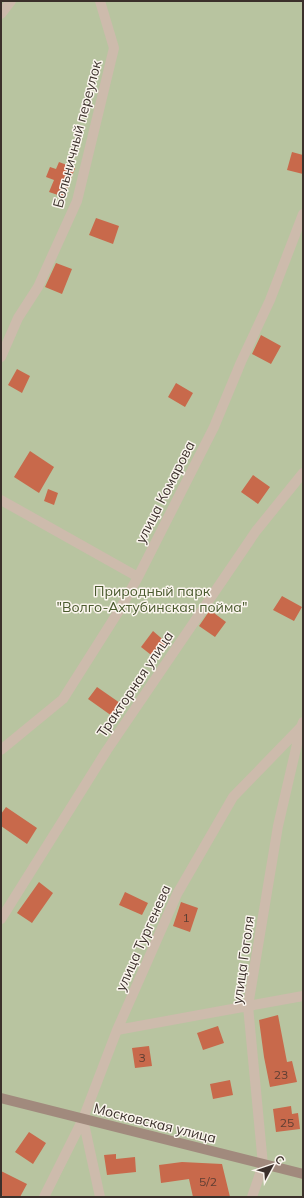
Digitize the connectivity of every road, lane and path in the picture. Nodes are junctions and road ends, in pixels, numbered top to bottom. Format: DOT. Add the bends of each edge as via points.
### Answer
graph roads {
  1 [pos="11,1"];
  2 [pos="100,1"];
  3 [pos="1,14"];
  4 [pos="303,214"];
  5 [pos="1,357"];
  6 [pos="303,473"];
  7 [pos="1,500"];
  8 [pos="138,577"];
  9 [pos="302,724"];
  10 [pos="1,750"];
  11 [pos="1,919"];
  12 [pos="303,996"];
  13 [pos="248,1006"];
  14 [pos="117,1030"];
  15 [pos="1,1098"];
  16 [pos="84,1119"];
  17 [pos="263,1165"];
  18 [pos="303,1174"];
  19 [pos="44,1197"];
  20 [pos="100,1197"];
  21 [pos="252,1197"];
  1 -- 3 [label="street"];
  2 -- 5 [label="street, Больничный переулок" via="114,48 77,201 38,287 18,318"];
  4 -- 8 [label="street, улица Комарова" via="270,300 214,427"];
  6 -- 11 [label="street, Тракторная улица" via="256,531 107,750"];
  7 -- 8 [label="street"];
  8 -- 10 [label="street, улица Комарова" via="63,699"];
  9 -- 13 [label="street, улица Гоголя" via="278,826"];
  9 -- 14 [label="street, улица Тургенева" via="233,797 177,894"];
  12 -- 13 [label="street"];
  13 -- 14 [label="street"];
  13 -- 17 [label="street, улица Гоголя"];
  14 -- 16 [label="street, улица Тургенева"];
  15 -- 16 [label="street, Московская улица"];
  16 -- 17 [label="street, Московская улица"];
  16 -- 19 [label="street, улица Тургенева"];
  16 -- 20 [label="street"];
  17 -- 18 [label="street, Московская улица"];
  17 -- 21 [label="street, улица Гоголя"];
}
